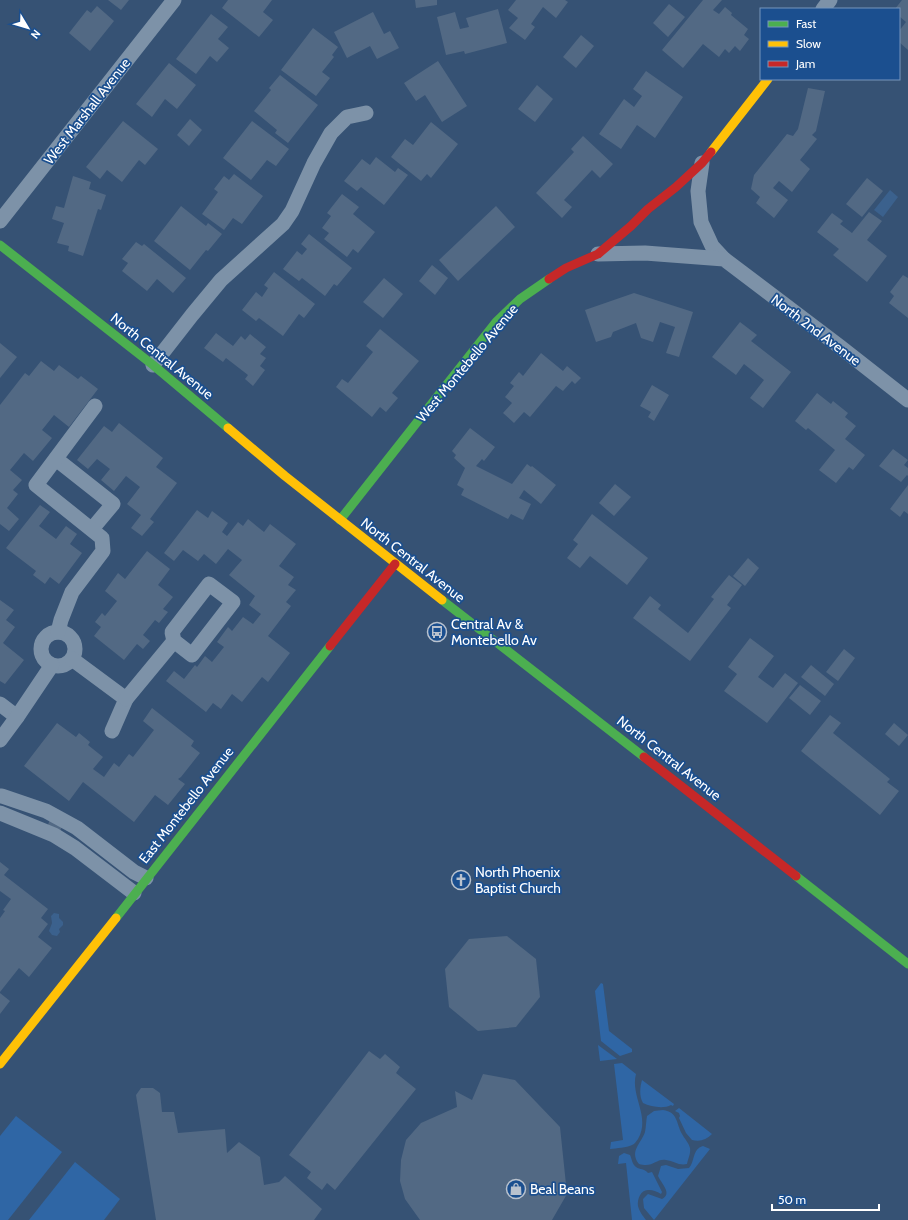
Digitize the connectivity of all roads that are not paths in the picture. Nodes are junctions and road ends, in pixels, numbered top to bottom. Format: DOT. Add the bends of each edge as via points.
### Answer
graph roads {
  1 [pos="174,0"];
  2 [pos="830,0"];
  3 [pos="824,8"];
  4 [pos="767,80"];
  5 [pos="366,113"];
  6 [pos="702,163"];
  7 [pos="0,221"];
  8 [pos="0,245"];
  9 [pos="598,254"];
  10 [pos="724,260"];
  11 [pos="153,364"];
  12 [pos="908,400"];
  13 [pos="95,406"];
  14 [pos="56,459"];
  15 [pos="340,520"];
  16 [pos="92,529"];
  17 [pos="395,564"];
  18 [pos="58,632"];
  19 [pos="174,641"];
  20 [pos="72,659"];
  21 [pos="52,665"];
  22 [pos="126,699"];
  23 [pos="0,704"];
  24 [pos="17,718"];
  25 [pos="112,731"];
  26 [pos="0,740"];
  27 [pos="0,796"];
  28 [pos="0,813"];
  29 [pos="146,878"];
  30 [pos="134,893"];
  31 [pos="908,964"];
  32 [pos="0,1064"];
  1 -- 7 [label="street, West Marshall Avenue"];
  2 -- 3 [label="street"];
  4 -- 6 [label="street, West Montebello Avenue"];
  5 -- 11 [label="street" via="347,118 331,133 283,224 221,280"];
  6 -- 9 [label="street, West Montebello Avenue"];
  6 -- 10 [label="street, North 2nd Avenue" via="698,191 702,222 712,246"];
  8 -- 11 [label="street, North Central Avenue"];
  9 -- 10 [label="street" via="645,253"];
  9 -- 15 [label="street, West Montebello Avenue" via="566,268 542,283 520,299 496,322"];
  10 -- 12 [label="street, North 2nd Avenue"];
  11 -- 15 [label="street, North Central Avenue"];
  13 -- 14 [label="street"];
  14 -- 16 [label="street" via="36,485"];
  14 -- 16 [label="street" via="113,504"];
  15 -- 17 [label="street, North Central Avenue"];
  16 -- 18 [label="street" via="102,538 103,551 72,592"];
  17 -- 29 [label="street, East Montebello Avenue"];
  17 -- 31 [label="street, North Central Avenue"];
  18 -- 20 [label="street" via="67,634 74,643 75,654"];
  18 -- 21 [label="street" via="46,636 40,647 43,658"];
  19 -- 22 [label="street"];
  20 -- 21 [label="street" via="63,665"];
  20 -- 22 [label="street"];
  21 -- 24 [label="street"];
  22 -- 25 [label="street"];
  23 -- 24 [label="street"];
  24 -- 26 [label="street"];
  27 -- 29 [label="street" via="46,811 76,828 134,872"];
  28 -- 30 [label="street" via="54,835"];
  29 -- 30 [label="street, East Montebello Avenue"];
  30 -- 32 [label="street, East Montebello Avenue"];
}
